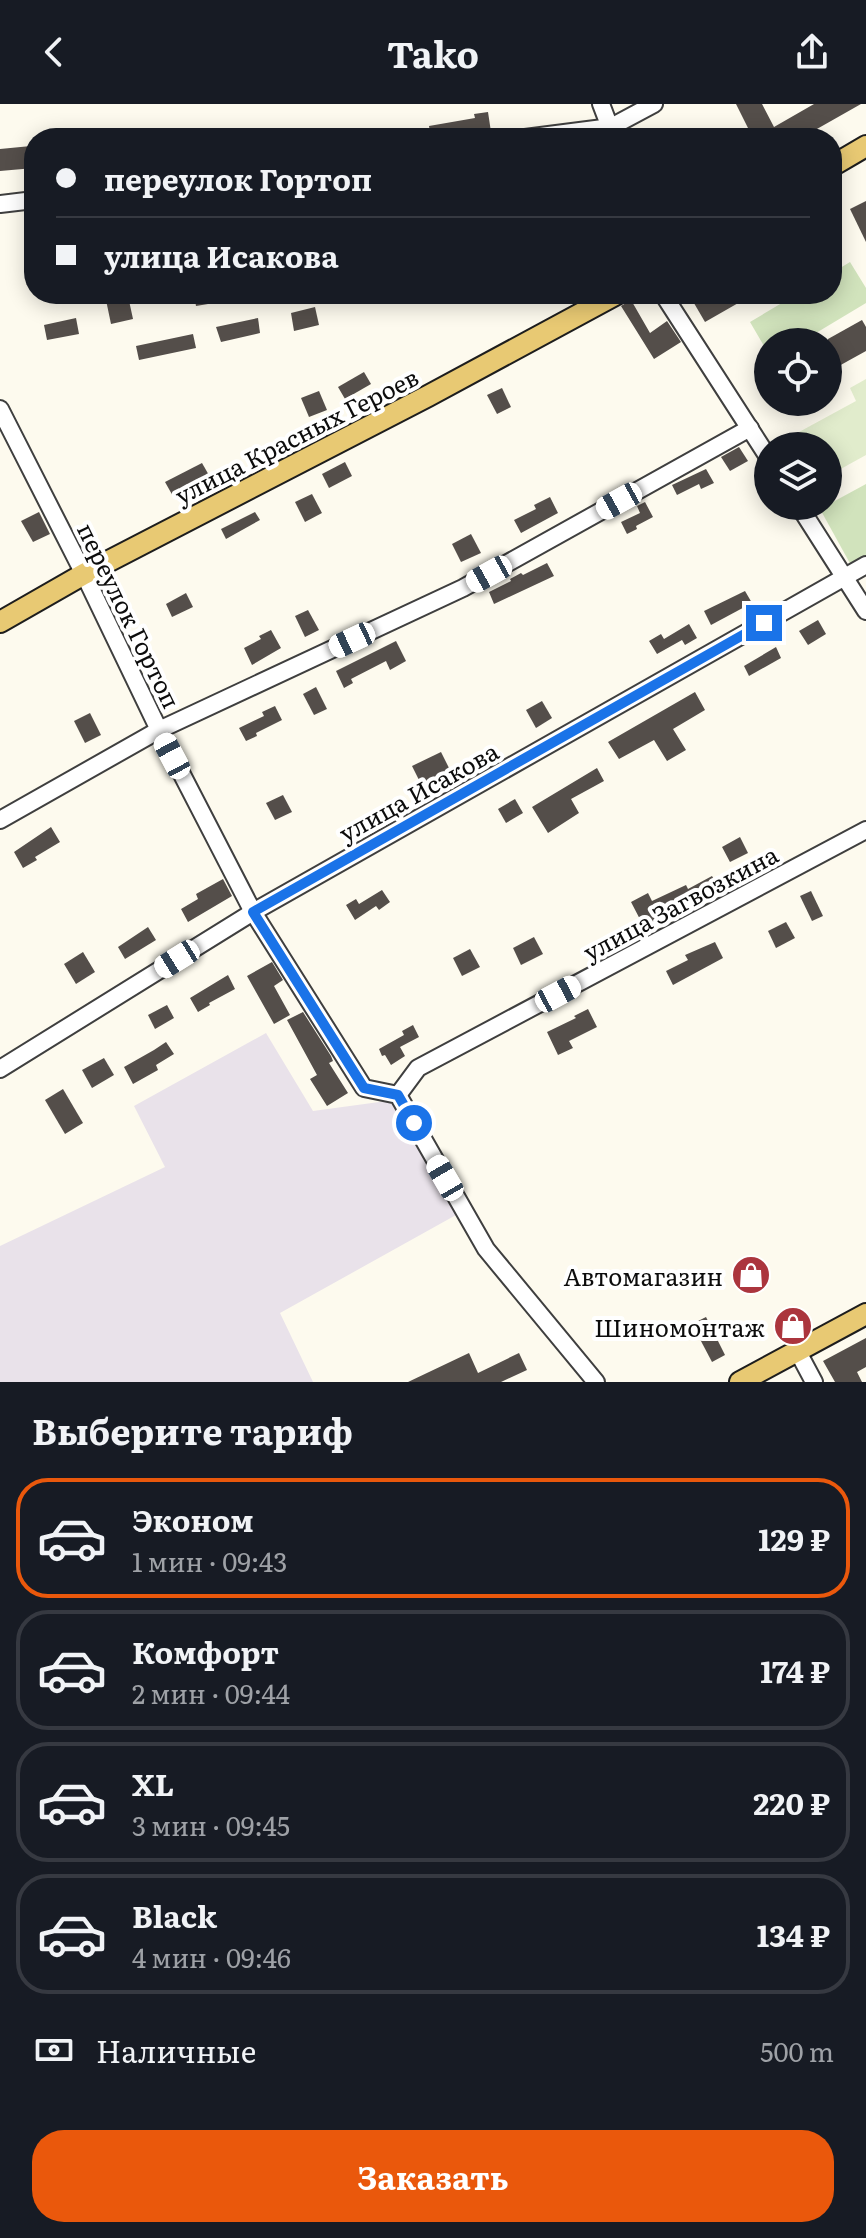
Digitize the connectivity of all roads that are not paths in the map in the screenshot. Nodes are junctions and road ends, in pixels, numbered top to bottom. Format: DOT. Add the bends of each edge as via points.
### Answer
graph roads {
  1 [pos="601,104"];
  2 [pos="654,104"];
  3 [pos="611,128"];
  4 [pos="620,128"];
  5 [pos="866,146"];
  6 [pos="842,160"];
  7 [pos="24,201"];
  8 [pos="0,204"];
  9 [pos="598,304"];
  10 [pos="669,304"];
  11 [pos="0,409"];
  12 [pos="750,428"];
  13 [pos="754,434"];
  14 [pos="808,520"];
  15 [pos="866,565"];
  16 [pos="84,574"];
  17 [pos="845,578"];
  18 [pos="866,611"];
  19 [pos="0,622"];
  20 [pos="159,730"];
  21 [pos="0,820"];
  22 [pos="866,830"];
  23 [pos="253,912"];
  24 [pos="0,1069"];
  25 [pos="398,1095"];
  26 [pos="866,1314"];
  27 [pos="798,1352"];
  28 [pos="596,1382"];
  29 [pos="740,1382"];
  30 [pos="814,1382"];
  1 -- 3 [label="street"];
  2 -- 4 [label="street"];
  5 -- 6 [label="main road"];
  7 -- 8 [label="street"];
  9 -- 16 [label="main road, улица Красных Героев"];
  10 -- 12 [label="street"];
  11 -- 16 [label="street, переулок Гортоп"];
  12 -- 13 [label="street"];
  12 -- 20 [label="street" via="463,588"];
  14 -- 17 [label="street"];
  15 -- 17 [label="street, улица Исакова"];
  16 -- 19 [label="main road, улица Красных Героев"];
  16 -- 20 [label="street, переулок Гортоп"];
  17 -- 18 [label="street"];
  17 -- 23 [label="street, улица Исакова"];
  20 -- 21 [label="street"];
  20 -- 23 [label="street, переулок Гортоп"];
  22 -- 25 [label="street, улица Загвозкина" via="418,1068"];
  23 -- 24 [label="street, улица Исакова"];
  23 -- 25 [label="street, переулок Гортоп" via="364,1088"];
  25 -- 28 [label="street" via="486,1249"];
  26 -- 27 [label="main road"];
  27 -- 29 [label="main road"];
  27 -- 30 [label="street"];
}
